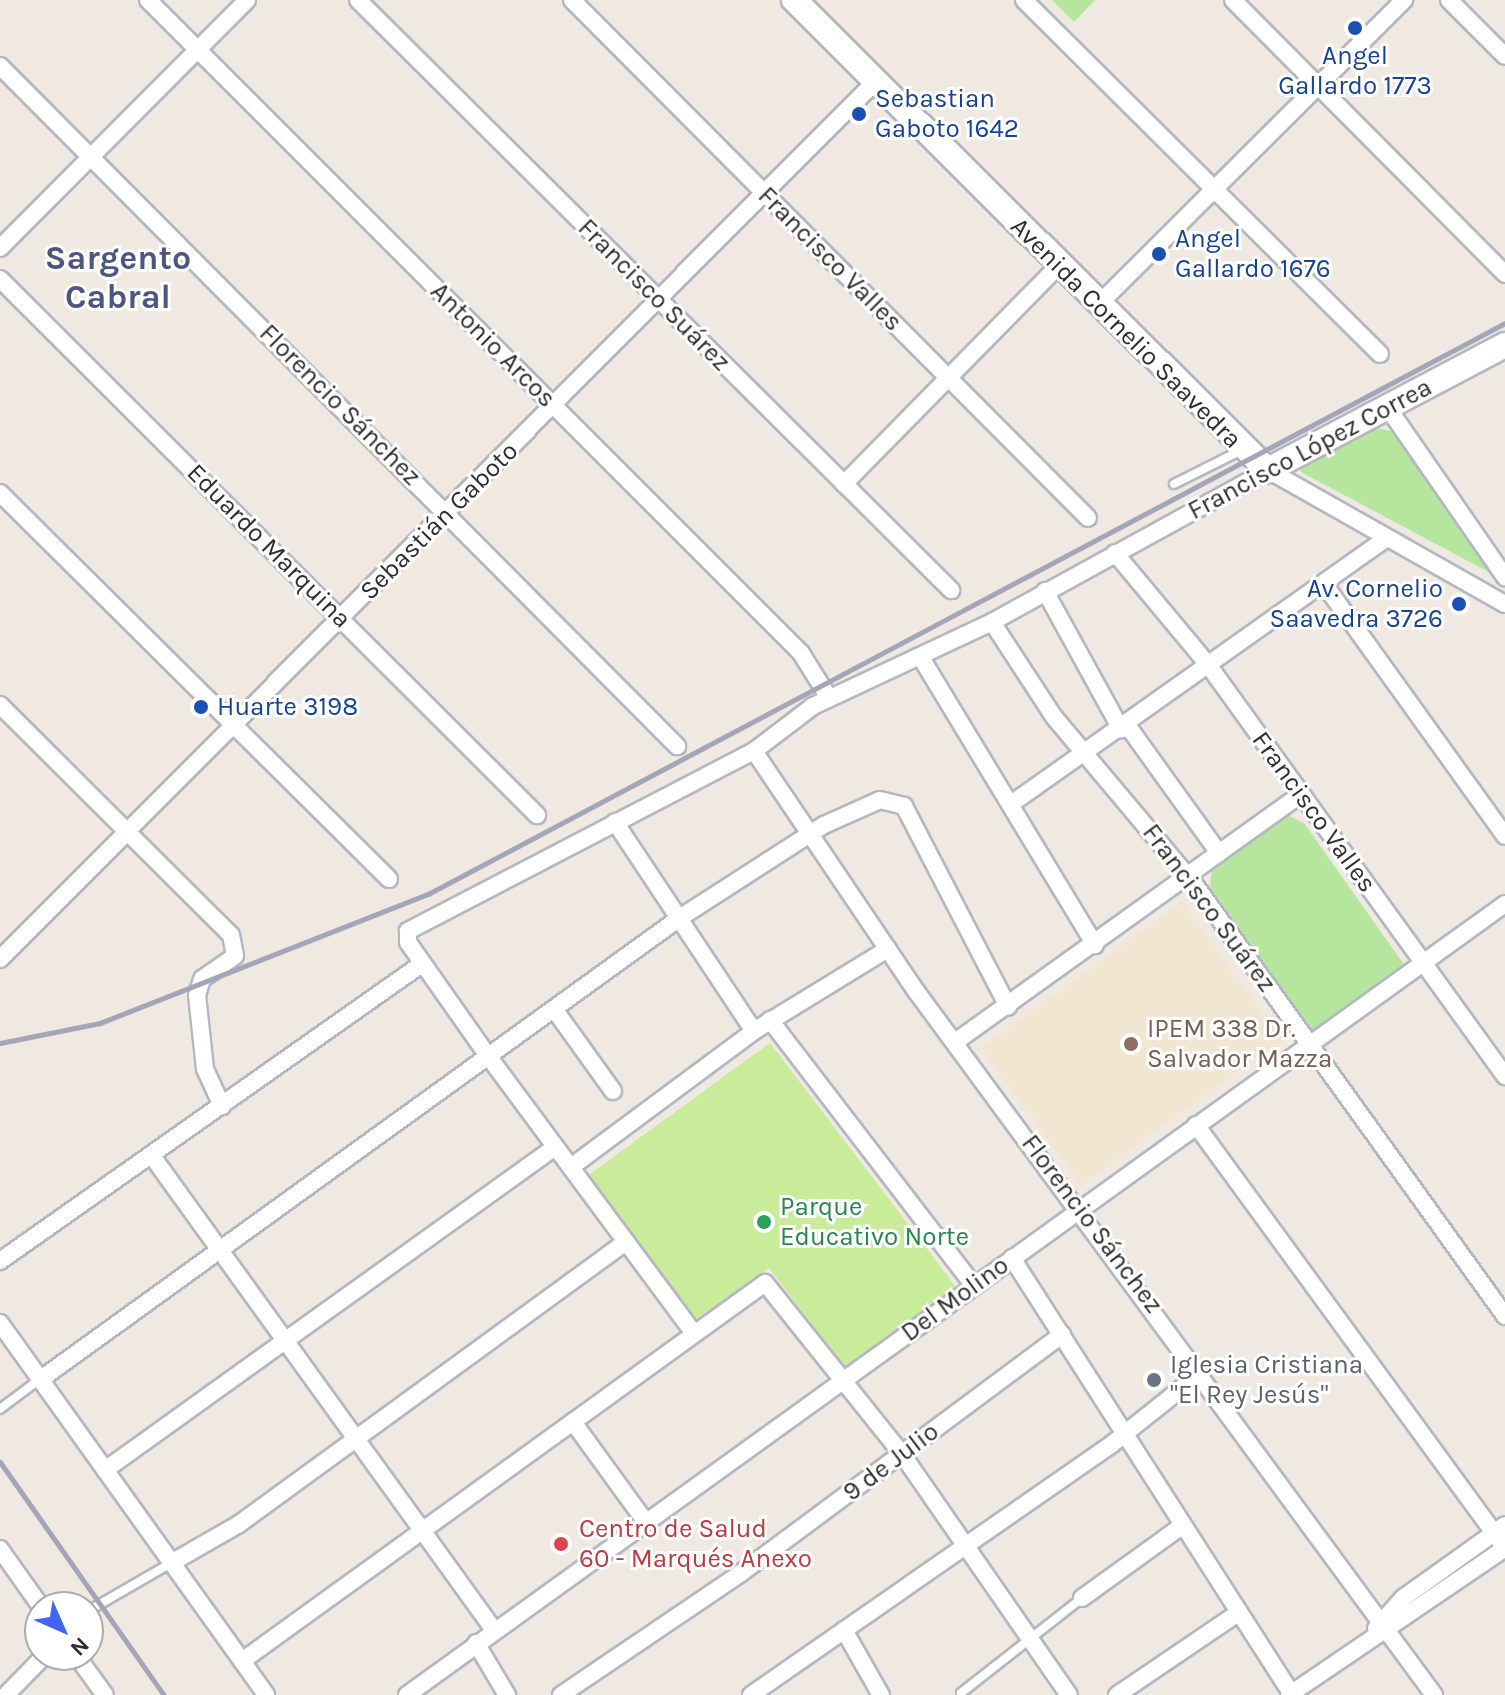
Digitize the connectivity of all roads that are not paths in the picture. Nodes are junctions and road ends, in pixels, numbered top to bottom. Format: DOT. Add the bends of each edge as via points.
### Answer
graph roads {
  1 [pos="148,0"];
  2 [pos="247,0"];
  3 [pos="358,0"];
  4 [pos="572,0"];
  5 [pos="794,0"];
  6 [pos="1024,0"];
  7 [pos="1233,0"];
  8 [pos="1404,0"];
  9 [pos="1449,0"];
  10 [pos="197,48"];
  11 [pos="1505,56"];
  12 [pos="0,66"];
  13 [pos="875,82"];
  14 [pos="1317,86"];
  15 [pos="91,158"];
  16 [pos="1215,189"];
  17 [pos="765,193"];
  18 [pos="0,248"];
  19 [pos="1059,265"];
  20 [pos="1505,274"];
  21 [pos="0,279"];
  22 [pos="659,300"];
  23 [pos="1099,304"];
  24 [pos="1505,345"];
  25 [pos="1380,354"];
  26 [pos="948,378"];
  27 [pos="553,406"];
  28 [pos="1388,408"];
  29 [pos="1243,450"];
  30 [pos="1268,470"];
  31 [pos="844,484"];
  32 [pos="1174,484"];
  33 [pos="0,493"];
  34 [pos="447,512"];
  35 [pos="1088,518"];
  36 [pos="1386,538"];
  37 [pos="1115,553"];
  38 [pos="1505,577"];
  39 [pos="1324,584"];
  40 [pos="951,590"];
  41 [pos="1045,591"];
  42 [pos="1505,604"];
  43 [pos="343,618"];
  44 [pos="992,622"];
  45 [pos="920,656"];
  46 [pos="1209,666"];
  47 [pos="829,698"];
  48 [pos="0,705"];
  49 [pos="234,727"];
  50 [pos="1124,727"];
  51 [pos="677,746"];
  52 [pos="754,751"];
  53 [pos="1085,756"];
  54 [pos="1301,794"];
  55 [pos="1011,804"];
  56 [pos="537,815"];
  57 [pos="615,822"];
  58 [pos="128,832"];
  59 [pos="815,833"];
  60 [pos="1505,836"];
  61 [pos="1219,853"];
  62 [pos="1186,876"];
  63 [pos="389,879"];
  64 [pos="1505,904"];
  65 [pos="678,919"];
  66 [pos="1095,945"];
  67 [pos="888,949"];
  68 [pos="2,955"];
  69 [pos="423,963"];
  70 [pos="1424,964"];
  71 [pos="1008,1007"];
  72 [pos="554,1009"];
  73 [pos="770,1020"];
  74 [pos="754,1031"];
  75 [pos="955,1042"];
  76 [pos="1310,1043"];
  77 [pos="488,1056"];
  78 [pos="1505,1076"];
  79 [pos="613,1091"];
  80 [pos="222,1106"];
  81 [pos="1196,1125"];
  82 [pos="555,1147"];
  83 [pos="152,1156"];
  84 [pos="571,1167"];
  85 [pos="1081,1206"];
  86 [pos="626,1242"];
  87 [pos="222,1247"];
  88 [pos="1012,1258"];
  89 [pos="0,1261"];
  90 [pos="974,1286"];
  91 [pos="1505,1316"];
  92 [pos="0,1323"];
  93 [pos="693,1332"];
  94 [pos="1062,1335"];
  95 [pos="287,1339"];
  96 [pos="1202,1372"];
  97 [pos="41,1379"];
  98 [pos="844,1379"];
  99 [pos="0,1409"];
  100 [pos="573,1422"];
  101 [pos="1122,1433"];
  102 [pos="354,1434"];
  103 [pos="902,1454"];
  104 [pos="105,1470"];
  105 [pos="645,1521"];
  106 [pos="421,1527"];
  107 [pos="1179,1528"];
  108 [pos="1499,1529"];
  109 [pos="964,1544"];
  110 [pos="1505,1548"];
  111 [pos="0,1549"];
  112 [pos="171,1563"];
  113 [pos="30,1591"];
  114 [pos="1082,1598"];
  115 [pos="104,1602"];
  116 [pos="1238,1613"];
  117 [pos="1380,1628"];
  118 [pos="494,1630"];
  119 [pos="844,1630"];
  120 [pos="1030,1639"];
  121 [pos="476,1643"];
  122 [pos="242,1661"];
  123 [pos="29,1671"];
  124 [pos="88,1671"];
  125 [pos="961,1693"];
  126 [pos="1290,1694"];
  127 [pos="6,1695"];
  128 [pos="105,1695"];
  129 [pos="266,1695"];
  130 [pos="407,1695"];
  131 [pos="507,1695"];
  132 [pos="561,1695"];
  133 [pos="751,1695"];
  134 [pos="881,1695"];
  135 [pos="1069,1695"];
  136 [pos="1117,1695"];
  137 [pos="1434,1695"];
  1 -- 10 [label="street, Antonio Arcos"];
  2 -- 10 [label="street"];
  3 -- 22 [label="street, Francisco Suárez"];
  4 -- 17 [label="street, Francisco Valles"];
  5 -- 13 [label="main road, Avenida Cornelio Saavedra"];
  6 -- 16 [label="street"];
  7 -- 14 [label="street"];
  8 -- 14 [label="street"];
  9 -- 11 [label="street"];
  10 -- 15 [label="street"];
  10 -- 27 [label="street, Antonio Arcos"];
  12 -- 15 [label="street, Florencio Sánchez"];
  13 -- 17 [label="street, Sebastián Gaboto"];
  13 -- 19 [label="main road, Avenida Cornelio Saavedra"];
  14 -- 16 [label="street"];
  14 -- 20 [label="street"];
  15 -- 18 [label="street"];
  15 -- 34 [label="street, Florencio Sánchez"];
  16 -- 23 [label="street"];
  16 -- 25 [label="street"];
  17 -- 22 [label="street, Sebastián Gaboto"];
  17 -- 26 [label="street, Francisco Valles"];
  19 -- 23 [label="main road, Avenida Cornelio Saavedra"];
  19 -- 26 [label="street"];
  21 -- 43 [label="street, Eduardo Marquina"];
  22 -- 27 [label="street, Sebastián Gaboto"];
  22 -- 31 [label="street, Francisco Suárez"];
  23 -- 29 [label="main road, Avenida Cornelio Saavedra"];
  24 -- 28 [label="main road, Francisco López Correa"];
  26 -- 31 [label="street"];
  26 -- 35 [label="street, Francisco Valles"];
  27 -- 34 [label="street, Sebastián Gaboto"];
  27 -- 47 [label="street, Antonio Arcos" via="801,653"];
  28 -- 30 [label="main road, Francisco López Correa"];
  28 -- 38 [label="street"];
  29 -- 30 [label="main road, Avenida Cornelio Saavedra"];
  29 -- 32 [label="lane"];
  30 -- 36 [label="street, Avenida Cornelio Saavedra"];
  30 -- 37 [label="street, Francisco López Correa"];
  31 -- 40 [label="street, Francisco Suárez"];
  33 -- 49 [label="street"];
  34 -- 43 [label="street, Sebastián Gaboto"];
  34 -- 51 [label="street, Florencio Sánchez"];
  36 -- 39 [label="street"];
  36 -- 42 [label="street, Avenida Cornelio Saavedra"];
  37 -- 41 [label="street, Francisco López Correa"];
  37 -- 46 [label="street, Francisco Valles"];
  39 -- 46 [label="street"];
  39 -- 60 [label="street"];
  41 -- 44 [label="street, Francisco López Correa"];
  41 -- 50 [label="street"];
  43 -- 49 [label="street, Sebastián Gaboto"];
  43 -- 56 [label="street, Eduardo Marquina"];
  44 -- 45 [label="street, Francisco López Correa"];
  44 -- 53 [label="street, Francisco Suárez"];
  45 -- 47 [label="street, Francisco López Correa"];
  45 -- 55 [label="street"];
  46 -- 50 [label="street"];
  46 -- 54 [label="street, Francisco Valles"];
  47 -- 52 [label="street, Francisco López Correa"];
  48 -- 58 [label="street"];
  49 -- 58 [label="street, Sebastián Gaboto"];
  49 -- 63 [label="street"];
  50 -- 53 [label="street"];
  50 -- 61 [label="street"];
  52 -- 57 [label="street, Francisco López Correa"];
  52 -- 59 [label="street, Florencio Sánchez"];
  53 -- 55 [label="street"];
  53 -- 62 [label="street, Francisco Suárez"];
  54 -- 61 [label="street"];
  54 -- 70 [label="street, Francisco Valles"];
  55 -- 66 [label="street"];
  57 -- 65 [label="street"];
  57 -- 69 [label="street, Francisco López Correa" via="414,926 406,938"];
  58 -- 68 [label="street, Sebastián Gaboto"];
  58 -- 80 [label="street" via="236,945 228,964 202,979 197,995 205,1069"];
  59 -- 65 [label="street"];
  59 -- 67 [label="street, Florencio Sánchez"];
  59 -- 71 [label="street" via="880,800 902,803"];
  61 -- 62 [label="street"];
  62 -- 66 [label="street"];
  62 -- 76 [label="street, Francisco Suárez"];
  64 -- 70 [label="street, Del Molino"];
  65 -- 72 [label="street"];
  65 -- 74 [label="street"];
  66 -- 71 [label="street"];
  67 -- 73 [label="street"];
  67 -- 75 [label="street, Florencio Sánchez"];
  69 -- 77 [label="street"];
  69 -- 80 [label="street"];
  70 -- 76 [label="street, Del Molino"];
  70 -- 78 [label="street, Francisco Valles"];
  71 -- 75 [label="street"];
  72 -- 77 [label="street"];
  72 -- 79 [label="street"];
  73 -- 74 [label="street"];
  73 -- 90 [label="street"];
  74 -- 84 [label="street"];
  75 -- 85 [label="street, Florencio Sánchez"];
  76 -- 81 [label="street, Del Molino"];
  76 -- 91 [label="street, Francisco Suárez"];
  77 -- 82 [label="street"];
  77 -- 87 [label="street"];
  80 -- 83 [label="street"];
  81 -- 85 [label="street, Del Molino"];
  81 -- 108 [label="street"];
  82 -- 84 [label="street"];
  82 -- 95 [label="street"];
  83 -- 87 [label="street"];
  83 -- 89 [label="street"];
  84 -- 86 [label="street"];
  85 -- 88 [label="street, Del Molino"];
  85 -- 96 [label="street, Florencio Sánchez"];
  86 -- 93 [label="street"];
  86 -- 102 [label="street"];
  87 -- 95 [label="street"];
  87 -- 97 [label="street"];
  88 -- 90 [label="street, Del Molino"];
  88 -- 94 [label="street"];
  90 -- 98 [label="street, Del Molino"];
  92 -- 97 [label="street"];
  93 -- 98 [label="street" via="765,1283"];
  93 -- 100 [label="street"];
  94 -- 101 [label="street"];
  94 -- 103 [label="street, 9 de Julio"];
  95 -- 102 [label="street"];
  95 -- 104 [label="street"];
  96 -- 101 [label="street"];
  96 -- 117 [label="street, Florencio Sánchez"];
  97 -- 99 [label="lane"];
  97 -- 104 [label="street"];
  98 -- 103 [label="street"];
  98 -- 105 [label="street, Del Molino"];
  100 -- 105 [label="street"];
  100 -- 106 [label="street"];
  101 -- 107 [label="street"];
  101 -- 109 [label="street"];
  102 -- 106 [label="street"];
  102 -- 112 [label="street" via="239,1524"];
  103 -- 109 [label="street"];
  103 -- 132 [label="street, 9 de Julio"];
  104 -- 112 [label="street"];
  105 -- 118 [label="street, Del Molino"];
  106 -- 118 [label="street"];
  106 -- 122 [label="street"];
  107 -- 114 [label="street"];
  107 -- 116 [label="street"];
  108 -- 110 [label="street"];
  108 -- 117 [label="street"];
  109 -- 119 [label="street"];
  109 -- 120 [label="street"];
  110 -- 117 [label="street"];
  111 -- 113 [label="street"];
  112 -- 115 [label="lane"];
  112 -- 122 [label="street"];
  114 -- 120 [label="lane"];
  116 -- 126 [label="street"];
  116 -- 136 [label="street"];
  117 -- 126 [label="street"];
  117 -- 137 [label="street, Florencio Sánchez"];
  118 -- 121 [label="street, Del Molino"];
  119 -- 133 [label="street"];
  119 -- 134 [label="street"];
  120 -- 125 [label="lane"];
  120 -- 135 [label="street"];
  121 -- 130 [label="street, Del Molino"];
  121 -- 131 [label="street"];
  122 -- 129 [label="street"];
  123 -- 127 [label="street"];
  124 -- 128 [label="street"];
}
